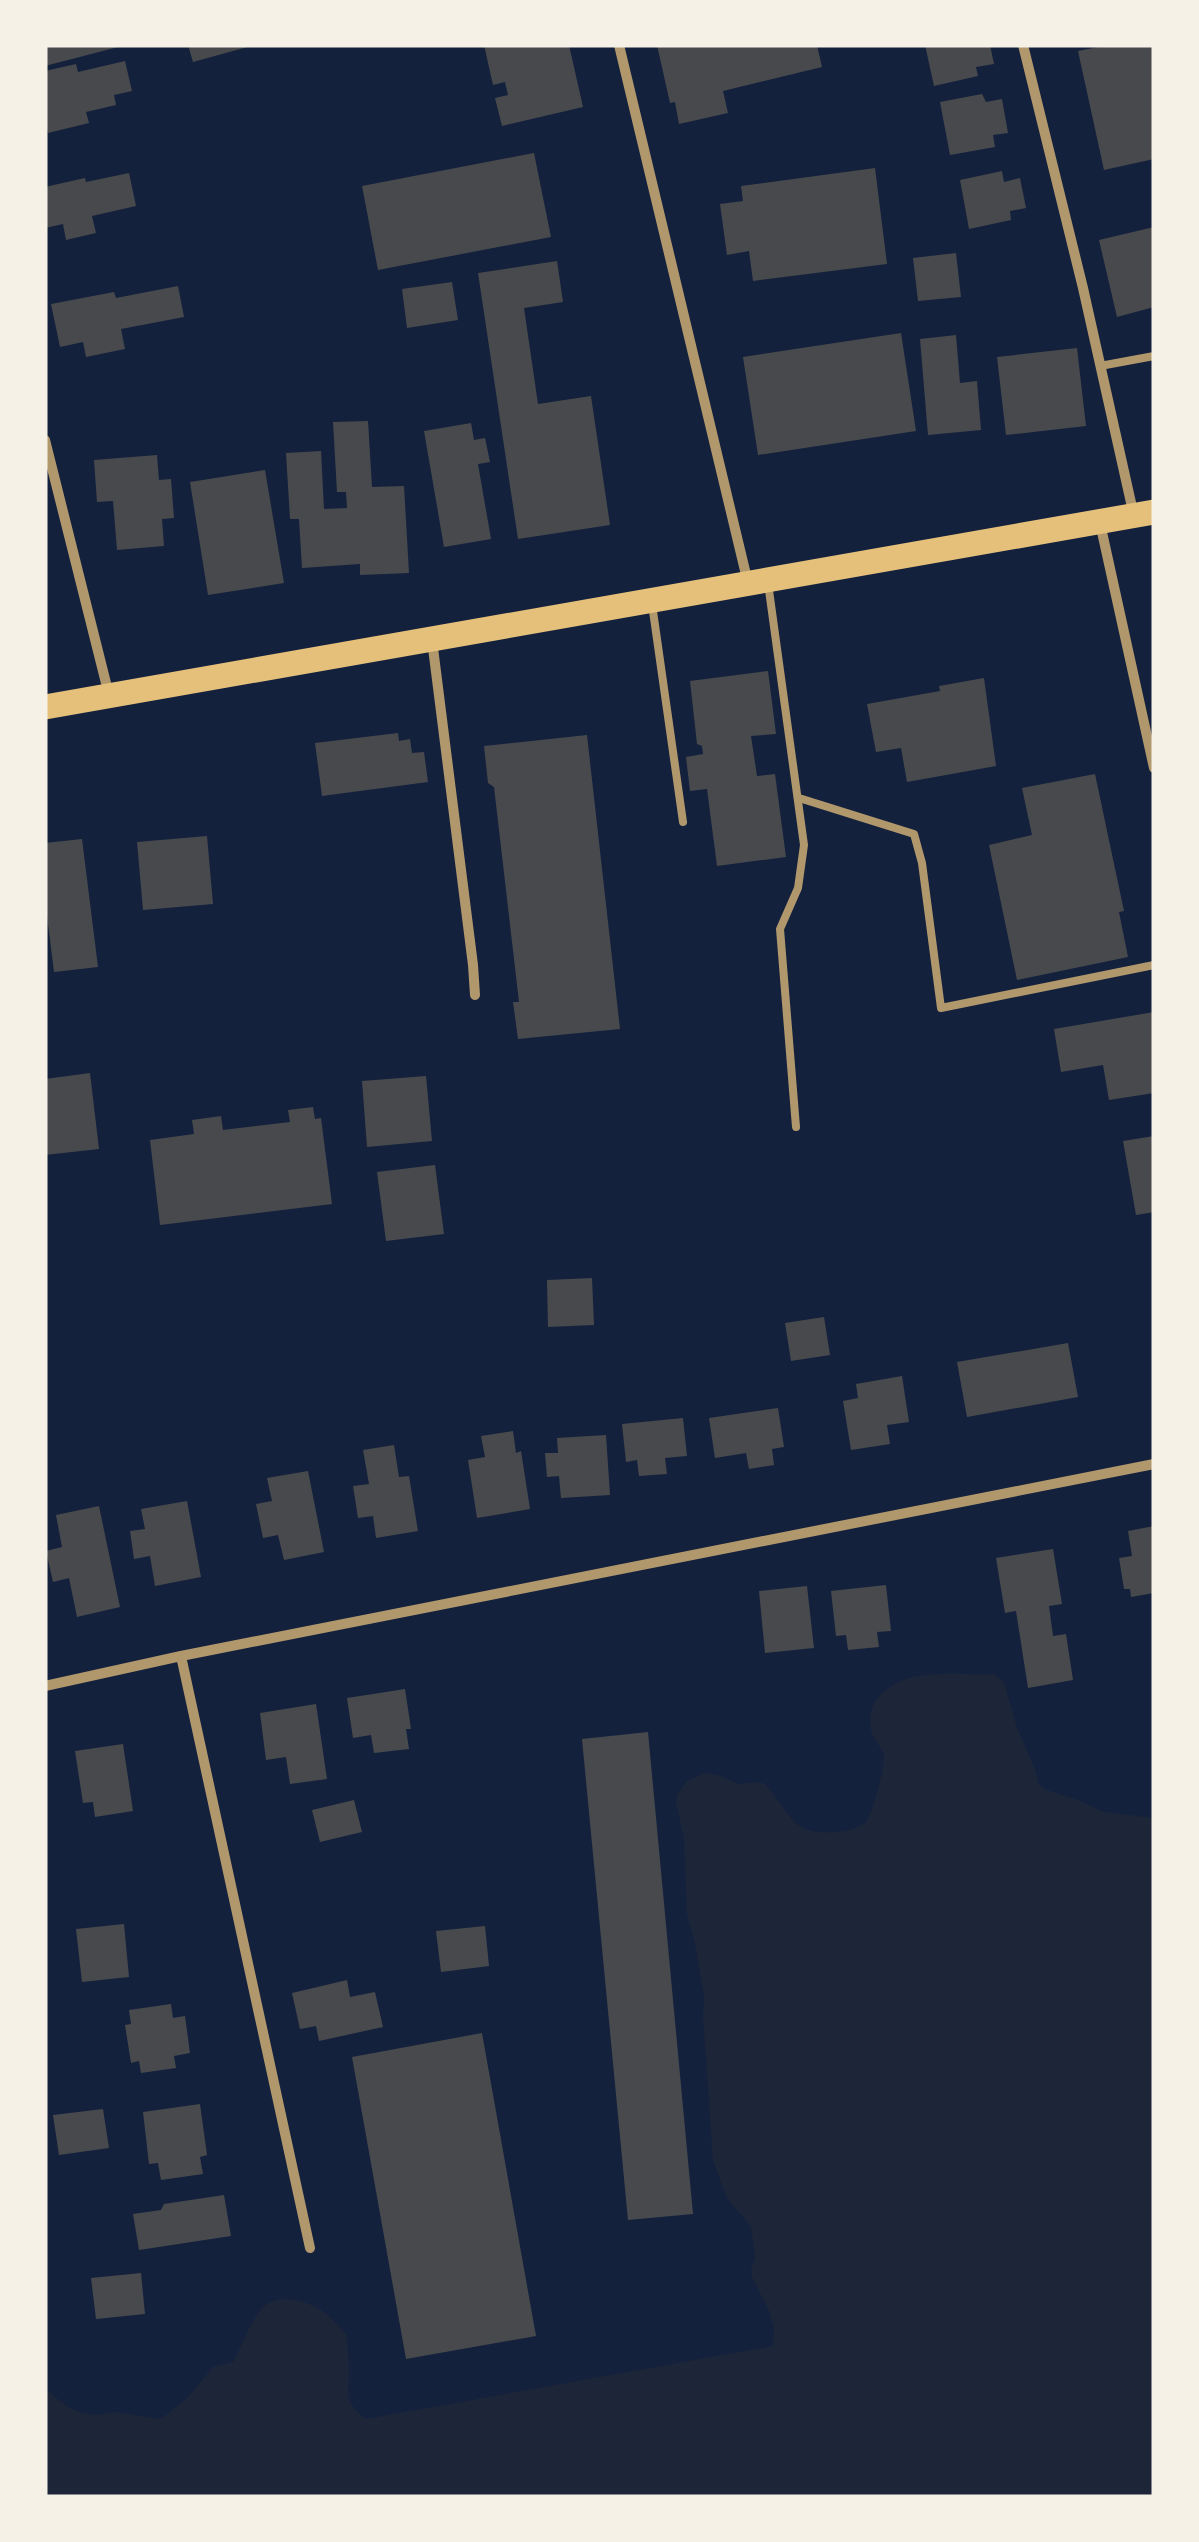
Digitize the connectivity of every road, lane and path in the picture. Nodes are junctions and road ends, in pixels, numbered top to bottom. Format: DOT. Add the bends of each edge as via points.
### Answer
graph roads {
  1 [pos="618,45"];
  2 [pos="1024,45"];
  3 [pos="1154,356"];
  4 [pos="1100,366"];
  5 [pos="45,440"];
  6 [pos="1144,514"];
  7 [pos="1099,522"];
  8 [pos="758,581"];
  9 [pos="652,599"];
  10 [pos="432,639"];
  11 [pos="109,696"];
  12 [pos="45,707"];
  13 [pos="1154,768"];
  14 [pos="799,798"];
  15 [pos="683,822"];
  16 [pos="1154,965"];
  17 [pos="474,995"];
  18 [pos="796,1127"];
  19 [pos="1154,1464"];
  20 [pos="181,1656"];
  21 [pos="45,1686"];
  22 [pos="310,2248"];
  1 -- 8 [label="street"];
  2 -- 4 [label="street"];
  3 -- 4 [label="lane"];
  4 -- 6 [label="street"];
  5 -- 11 [label="street"];
  6 -- 7 [label="main road"];
  7 -- 8 [label="main road"];
  7 -- 13 [label="street"];
  8 -- 9 [label="main road"];
  8 -- 14 [label="lane"];
  9 -- 10 [label="main road"];
  9 -- 15 [label="lane"];
  10 -- 11 [label="main road"];
  10 -- 17 [label="street"];
  11 -- 12 [label="main road"];
  14 -- 16 [label="lane" via="914,834 941,1008"];
  14 -- 18 [label="lane" via="804,844 798,888 780,929"];
  19 -- 20 [label="street"];
  20 -- 21 [label="street"];
  20 -- 22 [label="street"];
}
